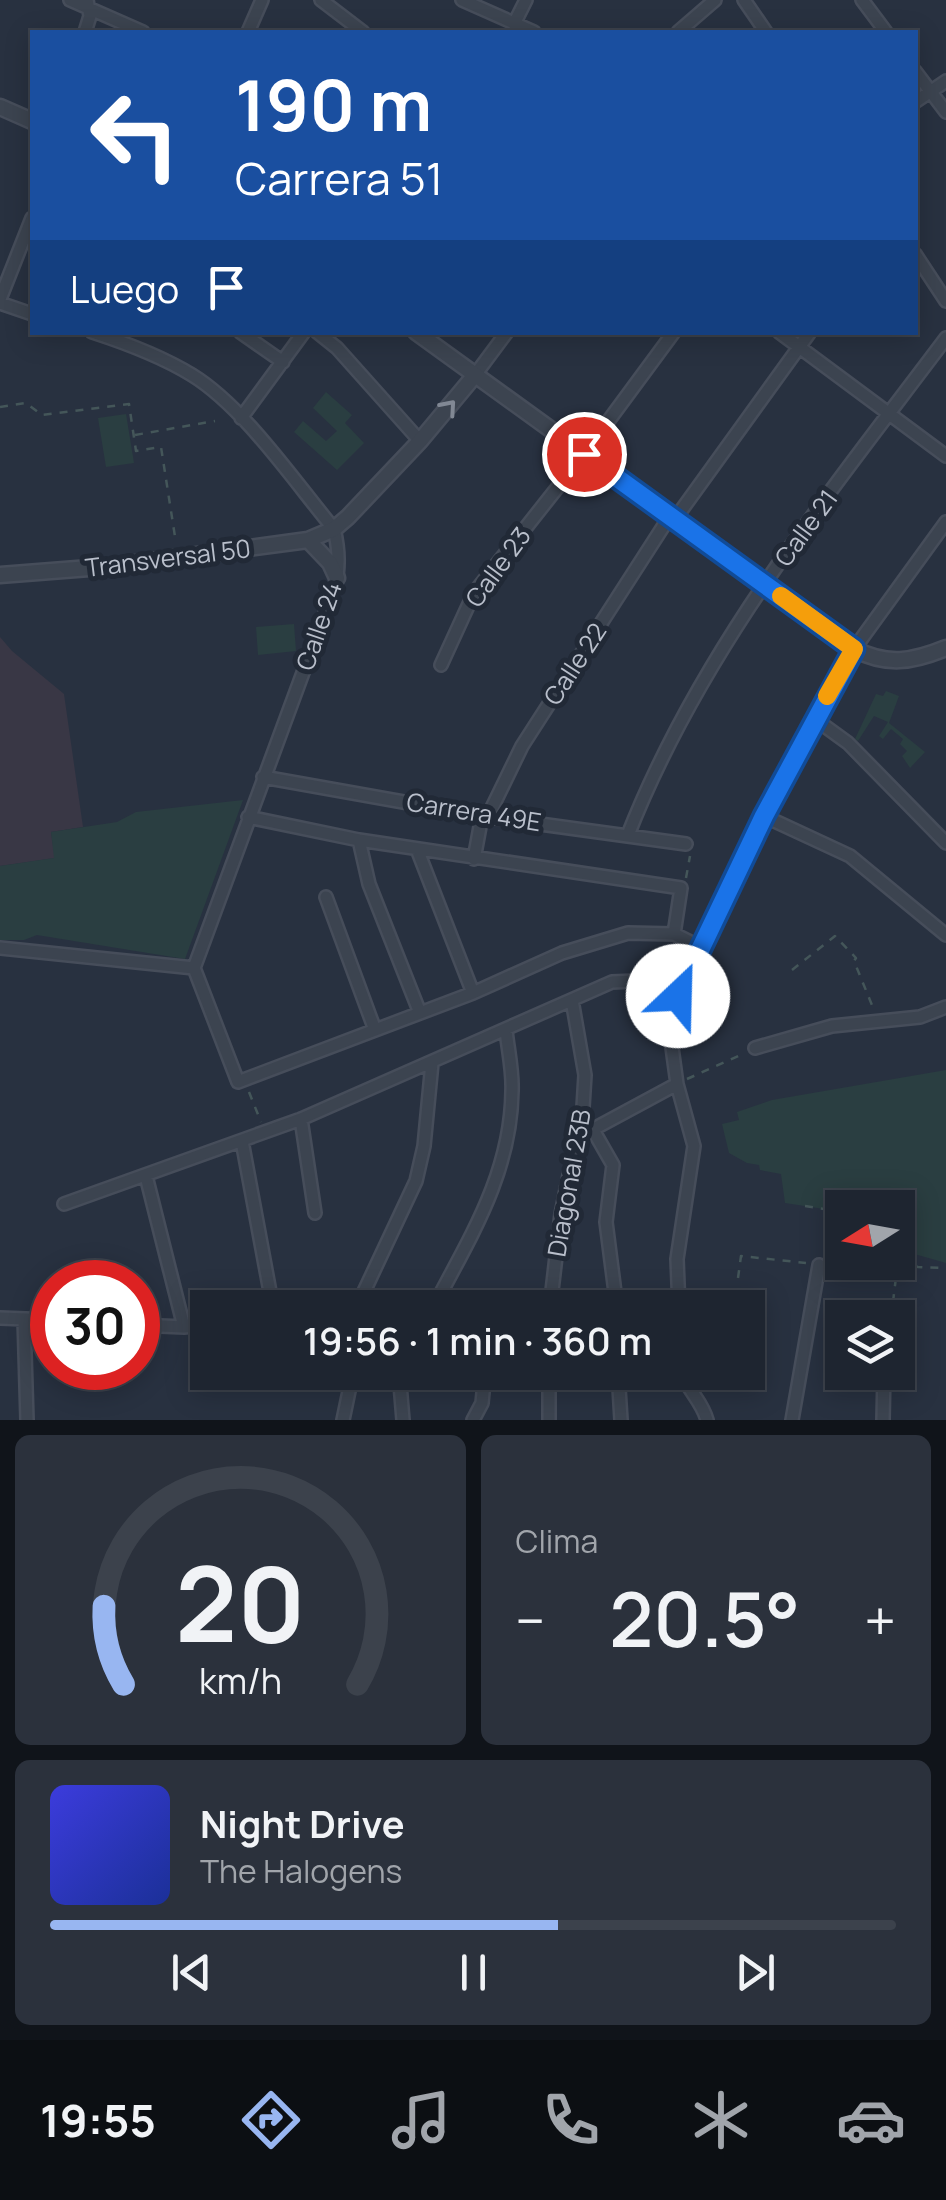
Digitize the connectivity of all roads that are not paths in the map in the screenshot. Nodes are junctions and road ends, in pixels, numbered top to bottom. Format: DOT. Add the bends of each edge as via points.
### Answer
graph roads {
  1 [pos="70,0"];
  2 [pos="262,0"];
  3 [pos="322,0"];
  4 [pos="462,0"];
  5 [pos="526,0"];
  6 [pos="715,0"];
  7 [pos="744,0"];
  8 [pos="862,0"];
  9 [pos="87,5"];
  10 [pos="514,24"];
  11 [pos="86,30"];
  12 [pos="138,30"];
  13 [pos="249,30"];
  14 [pos="360,30"];
  15 [pos="529,30"];
  16 [pos="680,30"];
  17 [pos="765,30"];
  18 [pos="884,30"];
  19 [pos="918,75"];
  20 [pos="946,81"];
  21 [pos="931,92"];
  22 [pos="918,100"];
  23 [pos="0,108"];
  24 [pos="946,112"];
  25 [pos="30,121"];
  26 [pos="30,223"];
  27 [pos="918,257"];
  28 [pos="940,280"];
  29 [pos="0,301"];
  30 [pos="946,301"];
  31 [pos="30,313"];
  32 [pos="101,335"];
  33 [pos="244,335"];
  34 [pos="302,335"];
  35 [pos="321,335"];
  36 [pos="420,335"];
  37 [pos="505,335"];
  38 [pos="672,335"];
  39 [pos="783,335"];
  40 [pos="808,335"];
  41 [pos="946,338"];
  42 [pos="799,347"];
  43 [pos="282,362"];
  44 [pos="476,375"];
  45 [pos="889,414"];
  46 [pos="241,418"];
  47 [pos="420,441"];
  48 [pos="584,454"];
  49 [pos="946,456"];
  50 [pos="672,518"];
  51 [pos="946,522"];
  52 [pos="334,529"];
  53 [pos="308,540"];
  54 [pos="0,576"];
  55 [pos="337,578"];
  56 [pos="765,586"];
  57 [pos="946,648"];
  58 [pos="854,649"];
  59 [pos="440,665"];
  60 [pos="815,719"];
  61 [pos="263,776"];
  62 [pos="485,816"];
  63 [pos="764,816"];
  64 [pos="248,817"];
  65 [pos="628,835"];
  66 [pos="358,840"];
  67 [pos="686,844"];
  68 [pos="946,844"];
  69 [pos="417,849"];
  70 [pos="474,859"];
  71 [pos="326,897"];
  72 [pos="674,934"];
  73 [pos="946,935"];
  74 [pos="700,947"];
  75 [pos="0,948"];
  76 [pos="194,968"];
  77 [pos="684,979"];
  78 [pos="473,992"];
  79 [pos="572,1000"];
  80 [pos="946,1007"];
  81 [pos="420,1013"];
  82 [pos="376,1030"];
  83 [pos="506,1030"];
  84 [pos="755,1048"];
  85 [pos="432,1064"];
  86 [pos="676,1084"];
  87 [pos="301,1118"];
  88 [pos="594,1130"];
  89 [pos="580,1136"];
  90 [pos="242,1142"];
  91 [pos="146,1176"];
  92 [pos="64,1204"];
  93 [pos="314,1214"];
  94 [pos="819,1264"];
  95 [pos="270,1290"];
  96 [pos="366,1290"];
  97 [pos="442,1290"];
  98 [pos="552,1290"];
  99 [pos="614,1290"];
  100 [pos="678,1290"];
  101 [pos="0,1318"];
  102 [pos="24,1319"];
  103 [pos="30,1319"];
  104 [pos="160,1325"];
  105 [pos="190,1326"];
  106 [pos="184,1327"];
  107 [pos="349,1390"];
  108 [pos="400,1390"];
  109 [pos="483,1390"];
  110 [pos="548,1390"];
  111 [pos="619,1390"];
  112 [pos="692,1390"];
  113 [pos="884,1390"];
  114 [pos="27,1420"];
  115 [pos="343,1420"];
  116 [pos="403,1420"];
  117 [pos="474,1420"];
  118 [pos="549,1420"];
  119 [pos="621,1420"];
  120 [pos="706,1420"];
  121 [pos="792,1420"];
  122 [pos="883,1420"];
  1 -- 9 [label="street"];
  2 -- 13 [label="street"];
  3 -- 14 [label="street"];
  4 -- 10 [label="street"];
  5 -- 10 [label="street"];
  6 -- 16 [label="street"];
  7 -- 17 [label="street"];
  8 -- 18 [label="street"];
  9 -- 11 [label="street"];
  9 -- 12 [label="street"];
  10 -- 15 [label="street"];
  19 -- 21 [label="street"];
  20 -- 21 [label="street"];
  21 -- 22 [label="street"];
  21 -- 24 [label="street"];
  23 -- 25 [label="street"];
  26 -- 29 [label="street"];
  27 -- 28 [label="street"];
  28 -- 30 [label="street"];
  29 -- 31 [label="street"];
  32 -- 46 [label="street" via="180,368"];
  33 -- 43 [label="street"];
  34 -- 43 [label="street"];
  35 -- 47 [label="street"];
  36 -- 44 [label="street"];
  37 -- 44 [label="street"];
  38 -- 48 [label="street, Calle 23"];
  39 -- 42 [label="street"];
  40 -- 42 [label="street, Calle 22"];
  41 -- 45 [label="street, Calle 21"];
  42 -- 45 [label="street"];
  42 -- 50 [label="street, Calle 22"];
  43 -- 46 [label="street"];
  47 -- 44 [label="street, one-way"];
  44 -- 48 [label="street"];
  45 -- 49 [label="street"];
  45 -- 56 [label="street, Calle 21"];
  46 -- 52 [label="street"];
  47 -- 52 [label="street"];
  48 -- 50 [label="street"];
  48 -- 59 [label="street, Calle 23" via="474,593"];
  50 -- 56 [label="street"];
  50 -- 62 [label="street, Calle 22" via="522,746"];
  51 -- 58 [label="street"];
  52 -- 53 [label="street, Transversal 50"];
  52 -- 55 [label="street, Calle 24"];
  53 -- 54 [label="street, Transversal 50"];
  53 -- 55 [label="street"];
  55 -- 61 [label="street, Calle 24"];
  56 -- 58 [label="street"];
  56 -- 65 [label="street, Calle 21" via="676,726"];
  57 -- 58 [label="street" via="892,662"];
  58 -- 60 [label="street"];
  60 -- 63 [label="street"];
  60 -- 68 [label="street"];
  61 -- 62 [label="street, Carrera 49E"];
  61 -- 64 [label="street, Calle 24"];
  62 -- 65 [label="street, Carrera 49E"];
  62 -- 70 [label="street, Calle 22"];
  63 -- 73 [label="street" via="850,856"];
  63 -- 74 [label="street"];
  64 -- 66 [label="street"];
  64 -- 76 [label="street, Calle 24"];
  65 -- 67 [label="street, Carrera 49E"];
  66 -- 69 [label="street"];
  66 -- 81 [label="street"];
  69 -- 70 [label="street"];
  69 -- 78 [label="street"];
  70 -- 72 [label="street" via="681,888"];
  71 -- 82 [label="street"];
  72 -- 74 [label="street"];
  72 -- 78 [label="street" via="628,933"];
  74 -- 77 [label="street"];
  75 -- 76 [label="street"];
  76 -- 82 [label="street" via="238,1082"];
  77 -- 79 [label="street" via="612,982"];
  77 -- 86 [label="street" via="671,1040"];
  78 -- 81 [label="street"];
  79 -- 83 [label="street"];
  79 -- 89 [label="street, Diagonal 23B" via="585,1074"];
  80 -- 84 [label="street" via="920,1017 832,1026"];
  81 -- 82 [label="street"];
  83 -- 85 [label="street"];
  83 -- 97 [label="street" via="512,1091 494,1191"];
  85 -- 87 [label="street"];
  85 -- 96 [label="street" via="416,1181"];
  86 -- 88 [label="street"];
  86 -- 100 [label="street" via="694,1146"];
  87 -- 90 [label="street"];
  87 -- 93 [label="street"];
  88 -- 89 [label="street"];
  88 -- 99 [label="street" via="613,1165 606,1222"];
  89 -- 98 [label="street, Diagonal 23B"];
  90 -- 91 [label="street"];
  90 -- 95 [label="street"];
  91 -- 92 [label="street"];
  91 -- 106 [label="street"];
  94 -- 121 [label="street"];
  101 -- 102 [label="street"];
  102 -- 103 [label="street"];
  102 -- 114 [label="street"];
  104 -- 106 [label="street"];
  105 -- 106 [label="street"];
  107 -- 115 [label="street"];
  108 -- 116 [label="street"];
  109 -- 117 [label="street"];
  110 -- 118 [label="street"];
  111 -- 119 [label="street"];
  112 -- 120 [label="street"];
  113 -- 122 [label="street"];
}
